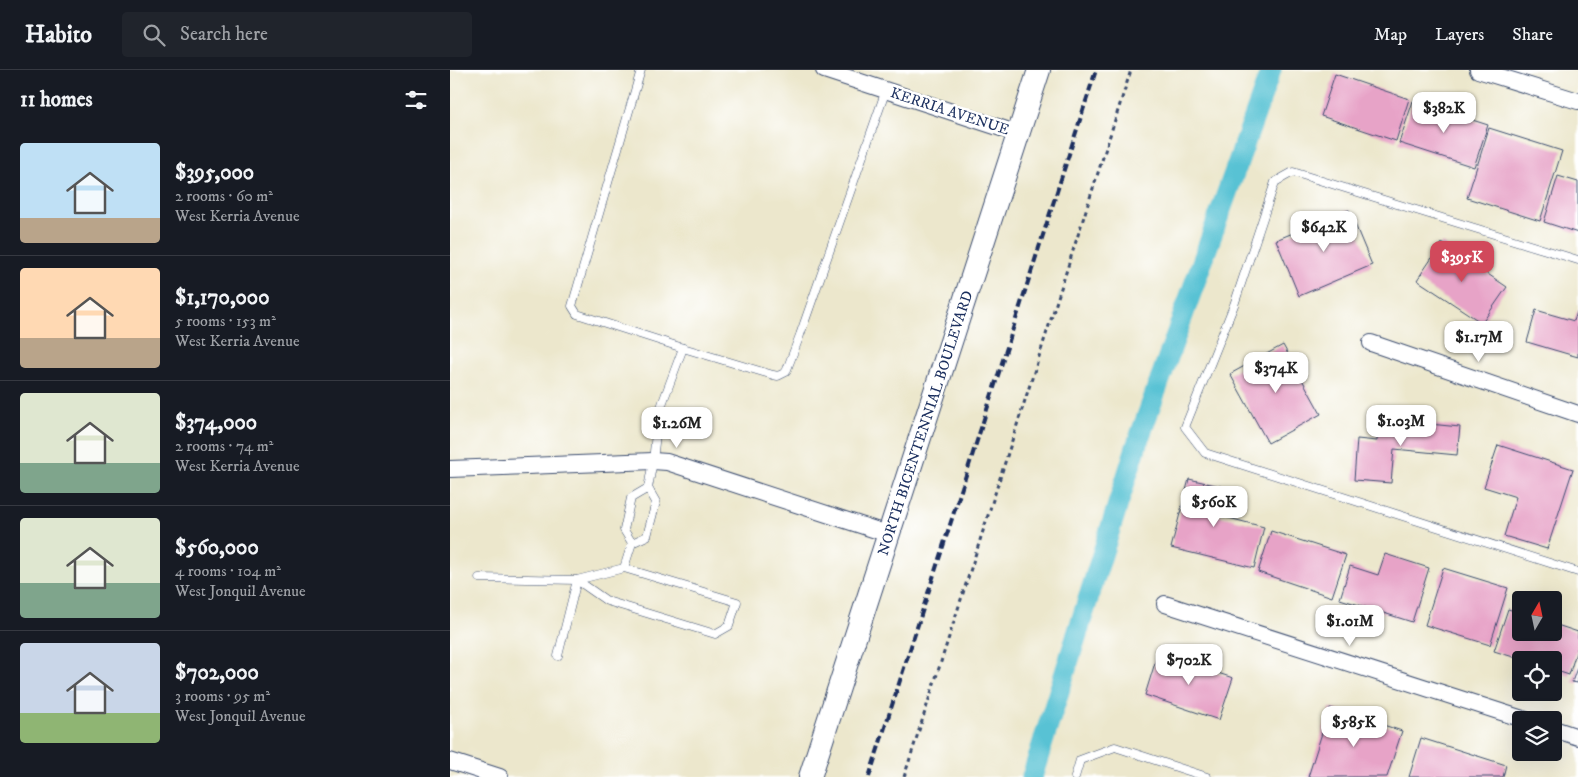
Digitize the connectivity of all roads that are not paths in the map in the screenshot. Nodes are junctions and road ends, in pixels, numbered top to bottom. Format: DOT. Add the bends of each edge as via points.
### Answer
graph roads {
  1 [pos="641,70"];
  2 [pos="824,70"];
  3 [pos="1039,70"];
  4 [pos="1478,70"];
  5 [pos="886,90"];
  6 [pos="1578,101"];
  7 [pos="1020,134"];
  8 [pos="1578,260"];
  9 [pos="1370,343"];
  10 [pos="683,348"];
  11 [pos="1578,414"];
  12 [pos="653,462"];
  13 [pos="450,469"];
  14 [pos="648,488"];
  15 [pos="888,534"];
  16 [pos="632,543"];
  17 [pos="624,568"];
  18 [pos="1578,572"];
  19 [pos="479,578"];
  20 [pos="576,580"];
  21 [pos="1164,604"];
  22 [pos="558,656"];
  23 [pos="1512,716"];
  24 [pos="1562,732"];
  25 [pos="1578,737"];
  26 [pos="450,761"];
  27 [pos="500,777"];
  28 [pos="810,777"];
  29 [pos="1075,777"];
  30 [pos="1207,777"];
  1 -- 10 [label="lane" via="572,306 577,314"];
  2 -- 5 [label="street, KERRIA AVENUE"];
  3 -- 7 [label="main road, NORTH BICENTENNIAL BOULEVARD"];
  4 -- 6 [label="street"];
  5 -- 7 [label="street, KERRIA AVENUE"];
  5 -- 10 [label="lane" via="786,372 773,376"];
  7 -- 15 [label="main road, NORTH BICENTENNIAL BOULEVARD"];
  8 -- 18 [label="lane" via="1293,172 1275,182 1234,305 1185,427 1205,453"];
  9 -- 11 [label="street"];
  10 -- 12 [label="lane" via="658,415"];
  12 -- 13 [label="street"];
  12 -- 14 [label="lane"];
  12 -- 15 [label="street" via="667,462"];
  14 -- 16 [label="lane" via="631,498 624,530"];
  14 -- 16 [label="lane" via="656,502 647,536"];
  15 -- 28 [label="main road, NORTH BICENTENNIAL BOULEVARD"];
  16 -- 17 [label="lane"];
  17 -- 20 [label="lane"];
  17 -- 20 [label="lane" via="736,602 729,626 715,634 607,601"];
  19 -- 20 [label="lane"];
  20 -- 22 [label="lane"];
  21 -- 23 [label="street"];
  24 -- 25 [label="street"];
  26 -- 27 [label="street"];
  29 -- 30 [label="lane" via="1080,760 1115,747"];
}
